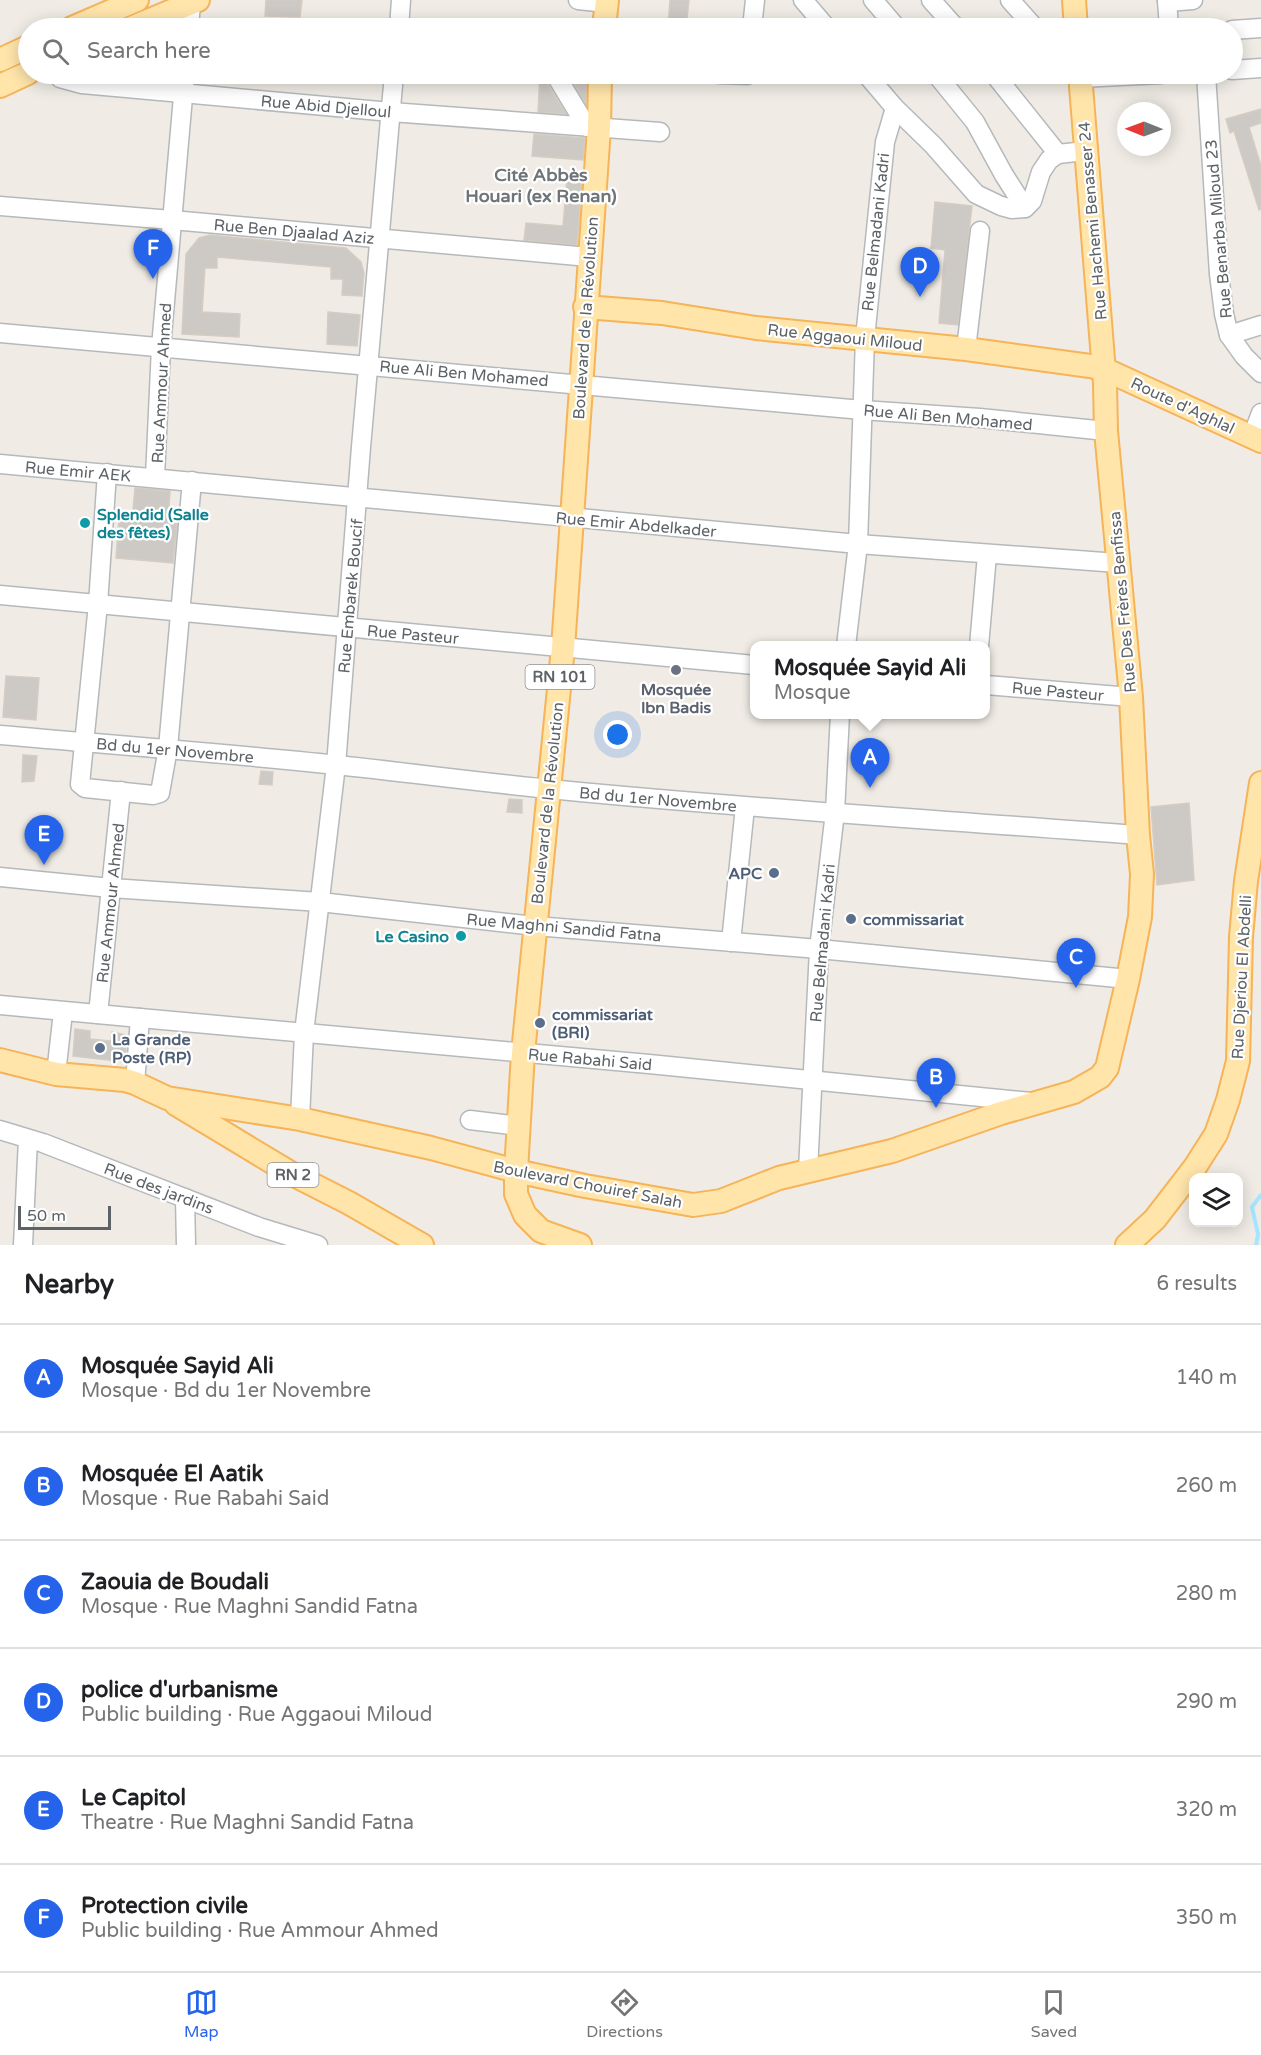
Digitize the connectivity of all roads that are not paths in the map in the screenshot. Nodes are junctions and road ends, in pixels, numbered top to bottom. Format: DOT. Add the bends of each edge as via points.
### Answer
graph roads {
  1 [pos="137,0"];
  2 [pos="401,0"];
  3 [pos="579,0"];
  4 [pos="755,0"];
  5 [pos="803,0"];
  6 [pos="873,0"];
  7 [pos="931,0"];
  8 [pos="1010,0"];
  9 [pos="1074,0"];
  10 [pos="1193,0"];
  11 [pos="607,1"];
  12 [pos="1167,1"];
  13 [pos="194,2"];
  14 [pos="95,18"];
  15 [pos="156,18"];
  16 [pos="191,18"];
  17 [pos="400,18"];
  18 [pos="605,18"];
  19 [pos="753,18"];
  20 [pos="818,18"];
  21 [pos="888,18"];
  22 [pos="947,18"];
  23 [pos="1026,18"];
  24 [pos="1076,18"];
  25 [pos="1168,18"];
  26 [pos="1261,28"];
  27 [pos="1243,29"];
  28 [pos="18,52"];
  29 [pos="0,60"];
  30 [pos="1261,68"];
  31 [pos="1243,69"];
  32 [pos="18,78"];
  33 [pos="82,84"];
  34 [pos="184,84"];
  35 [pos="393,84"];
  36 [pos="562,84"];
  37 [pos="599,84"];
  38 [pos="875,84"];
  39 [pos="944,84"];
  40 [pos="1002,84"];
  41 [pos="1079,84"];
  42 [pos="1207,84"];
  43 [pos="0,86"];
  44 [pos="184,93"];
  45 [pos="895,108"];
  46 [pos="390,112"];
  47 [pos="593,127"];
  48 [pos="660,132"];
  49 [pos="1085,151"];
  50 [pos="1058,154"];
  51 [pos="0,206"];
  52 [pos="1025,208"];
  53 [pos="172,220"];
  54 [pos="980,231"];
  55 [pos="380,239"];
  56 [pos="589,257"];
  57 [pos="585,307"];
  58 [pos="1261,325"];
  59 [pos="0,333"];
  60 [pos="1229,335"];
  61 [pos="865,338"];
  62 [pos="161,347"];
  63 [pos="966,349"];
  64 [pos="369,365"];
  65 [pos="1104,369"];
  66 [pos="1261,373"];
  67 [pos="581,384"];
  68 [pos="862,410"];
  69 [pos="1261,414"];
  70 [pos="1106,432"];
  71 [pos="1256,439"];
  72 [pos="0,464"];
  73 [pos="107,474"];
  74 [pos="155,477"];
  75 [pos="192,480"];
  76 [pos="359,497"];
  77 [pos="572,519"];
  78 [pos="858,544"];
  79 [pos="987,555"];
  80 [pos="1118,563"];
  81 [pos="0,594"];
  82 [pos="98,604"];
  83 [pos="180,613"];
  84 [pos="346,628"];
  85 [pos="846,641"];
  86 [pos="979,641"];
  87 [pos="563,648"];
  88 [pos="750,665"];
  89 [pos="990,685"];
  90 [pos="1131,697"];
  91 [pos="840,719"];
  92 [pos="0,735"];
  93 [pos="83,742"];
  94 [pos="168,748"];
  95 [pos="336,765"];
  96 [pos="1261,783"];
  97 [pos="553,790"];
  98 [pos="121,791"];
  99 [pos="745,807"];
  100 [pos="835,812"];
  101 [pos="1138,835"];
  102 [pos="0,876"];
  103 [pos="111,888"];
  104 [pos="320,902"];
  105 [pos="535,926"];
  106 [pos="731,942"];
  107 [pos="819,949"];
  108 [pos="1128,979"];
  109 [pos="0,1005"];
  110 [pos="63,1012"];
  111 [pos="98,1014"];
  112 [pos="140,1018"];
  113 [pos="304,1033"];
  114 [pos="523,1053"];
  115 [pos="0,1060"];
  116 [pos="56,1074"];
  117 [pos="813,1080"];
  118 [pos="135,1083"];
  119 [pos="167,1098"];
  120 [pos="1039,1103"];
  121 [pos="300,1119"];
  122 [pos="470,1120"];
  123 [pos="519,1126"];
  124 [pos="0,1130"];
  125 [pos="28,1139"];
  126 [pos="516,1171"];
  127 [pos="808,1171"];
  128 [pos="184,1198"];
  129 [pos="23,1245"];
  130 [pos="186,1245"];
  131 [pos="318,1245"];
  132 [pos="423,1245"];
  133 [pos="580,1245"];
  134 [pos="1127,1245"];
  1 -- 14 [label="main road"];
  2 -- 17 [label="street"];
  3 -- 11 [label="street"];
  4 -- 19 [label="street"];
  5 -- 20 [label="street"];
  6 -- 21 [label="street"];
  7 -- 22 [label="street"];
  8 -- 23 [label="street"];
  9 -- 24 [label="main road"];
  10 -- 12 [label="street"];
  11 -- 18 [label="main road"];
  12 -- 25 [label="street"];
  13 -- 15 [label="main road"];
  13 -- 16 [label="street"];
  26 -- 27 [label="street"];
  28 -- 29 [label="main road"];
  30 -- 31 [label="street"];
  32 -- 43 [label="main road"];
  33 -- 44 [label="street, Rue Abid Djelloul"];
  34 -- 44 [label="street, Rue Ammour Ahmed"];
  35 -- 46 [label="street, Rue Embarek Boucif"];
  36 -- 47 [label="street"];
  37 -- 47 [label="main road, Boulevard de la Révolution / RN 101"];
  38 -- 45 [label="street"];
  39 -- 52 [label="street" via="975,122"];
  40 -- 50 [label="street"];
  41 -- 49 [label="main road, Rue Hachemi Benasser 24"];
  42 -- 60 [label="street, Rue Benarba Miloud 23" via="1219,274"];
  44 -- 46 [label="street, Rue Abid Djelloul"];
  44 -- 53 [label="street, Rue Ammour Ahmed"];
  45 -- 52 [label="street" via="976,194 1001,206"];
  45 -- 61 [label="street, Rue Belmadani Kadri" via="885,142"];
  46 -- 47 [label="street, Rue Abid Djelloul"];
  46 -- 55 [label="street, Rue Embarek Boucif"];
  47 -- 48 [label="street, Rue Abid Djelloul"];
  47 -- 56 [label="main road, Boulevard de la Révolution / RN 101"];
  49 -- 50 [label="street"];
  49 -- 65 [label="main road, Rue Hachemi Benasser 24"];
  50 -- 52 [label="street" via="1041,172 1032,201"];
  51 -- 53 [label="street, Rue Ben Djaalad Aziz"];
  53 -- 55 [label="street, Rue Ben Djaalad Aziz"];
  53 -- 62 [label="street, Rue Ammour Ahmed"];
  54 -- 63 [label="street"];
  55 -- 56 [label="street, Rue Ben Djaalad Aziz"];
  55 -- 64 [label="street, Rue Embarek Boucif"];
  56 -- 57 [label="main road, Boulevard de la Révolution / RN 101"];
  57 -- 61 [label="main road, Rue Aggaoui Miloud"];
  57 -- 67 [label="main road, Boulevard de la Révolution / RN 101"];
  58 -- 60 [label="street"];
  59 -- 62 [label="street, Rue Ali Ben Mohamed"];
  60 -- 66 [label="street, Rue Benarba Miloud 23"];
  61 -- 63 [label="main road, Rue Aggaoui Miloud"];
  61 -- 68 [label="street, Rue Belmadani Kadri"];
  62 -- 64 [label="street, Rue Ali Ben Mohamed"];
  62 -- 74 [label="street, Rue Ammour Ahmed"];
  63 -- 65 [label="main road, Rue Aggaoui Miloud"];
  64 -- 67 [label="street, Rue Ali Ben Mohamed"];
  64 -- 76 [label="street, Rue Embarek Boucif"];
  65 -- 70 [label="main road, Rue Des Frères Benfissa"];
  65 -- 71 [label="main road, Route d'Aghlal"];
  67 -- 68 [label="street, Rue Ali Ben Mohamed"];
  67 -- 77 [label="main road, Boulevard de la Révolution / RN 101"];
  68 -- 70 [label="street, Rue Ali Ben Mohamed"];
  68 -- 78 [label="street, Rue Belmadani Kadri"];
  69 -- 71 [label="street"];
  70 -- 80 [label="main road, Rue Des Frères Benfissa"];
  72 -- 73 [label="street, Rue Emir AEK"];
  73 -- 74 [label="street, Rue Emir AEK"];
  73 -- 82 [label="street"];
  74 -- 75 [label="street, Rue Emir Abdelkader"];
  75 -- 76 [label="street, Rue Emir Abdelkader"];
  75 -- 83 [label="street"];
  76 -- 77 [label="street, Rue Emir Abdelkader"];
  76 -- 84 [label="street, Rue Embarek Boucif"];
  77 -- 78 [label="street, Rue Emir Abdelkader"];
  77 -- 87 [label="main road, Boulevard de la Révolution / RN 101"];
  78 -- 79 [label="street, Rue Emir Abdelkader"];
  78 -- 85 [label="street, Rue Belmadani Kadri"];
  79 -- 80 [label="street, Rue Emir Abdelkader"];
  79 -- 86 [label="street"];
  80 -- 90 [label="main road, Rue Des Frères Benfissa"];
  81 -- 82 [label="street, Rue Pasteur"];
  82 -- 83 [label="street, Rue Pasteur"];
  82 -- 93 [label="street"];
  83 -- 84 [label="street, Rue Pasteur"];
  83 -- 94 [label="street"];
  84 -- 87 [label="street, Rue Pasteur"];
  84 -- 95 [label="street, Rue Embarek Boucif"];
  87 -- 88 [label="street, Rue Pasteur"];
  87 -- 97 [label="main road, Boulevard de la Révolution / RN 101"];
  89 -- 90 [label="street, Rue Pasteur"];
  90 -- 101 [label="main road, Rue Des Frères Benfissa"];
  91 -- 100 [label="street, Rue Belmadani Kadri"];
  92 -- 93 [label="street, Bd du 1er Novembre"];
  93 -- 94 [label="street, Bd du 1er Novembre"];
  93 -- 98 [label="street" via="80,784"];
  94 -- 95 [label="street, Bd du 1er Novembre"];
  94 -- 98 [label="street" via="159,794"];
  95 -- 97 [label="street, Bd du 1er Novembre"];
  95 -- 104 [label="street, Rue Embarek Boucif"];
  96 -- 134 [label="main road, Rue Djeriou El Abdelli" via="1240,937 1238,1061 1228,1100 1216,1134 1195,1167 1155,1219"];
  97 -- 99 [label="street, Bd du 1er Novembre"];
  97 -- 105 [label="main road, Boulevard de la Révolution / RN 101"];
  98 -- 103 [label="street, Rue Ammour Ahmed"];
  99 -- 100 [label="street, Bd du 1er Novembre"];
  99 -- 106 [label="street"];
  100 -- 101 [label="street, Bd du 1er Novembre"];
  100 -- 107 [label="street, Rue Belmadani Kadri"];
  101 -- 108 [label="main road, Boulevard Chouiref Salah" via="1142,874 1140,917"];
  102 -- 103 [label="street, Rue Maghni Sandid Fatna"];
  103 -- 104 [label="street, Rue Maghni Sandid Fatna"];
  103 -- 111 [label="street, Rue Ammour Ahmed"];
  104 -- 105 [label="street, Rue Maghni Sandid Fatna"];
  104 -- 113 [label="street, Rue Embarek Boucif"];
  105 -- 106 [label="street, Rue Maghni Sandid Fatna"];
  105 -- 114 [label="main road, Boulevard de la Révolution / RN 101"];
  106 -- 107 [label="street, Rue Maghni Sandid Fatna"];
  107 -- 108 [label="street, Rue Maghni Sandid Fatna"];
  107 -- 117 [label="street, Rue Belmadani Kadri"];
  108 -- 120 [label="main road, Boulevard Chouiref Salah" via="1107,1068 1100,1077 1074,1092"];
  109 -- 110 [label="street"];
  110 -- 111 [label="street"];
  110 -- 116 [label="street"];
  111 -- 112 [label="street, Rue Rabahi Said"];
  112 -- 113 [label="street, Rue Rabahi Said"];
  112 -- 118 [label="street"];
  113 -- 114 [label="street, Rue Rabahi Said"];
  113 -- 121 [label="street, Rue Embarek Boucif"];
  114 -- 117 [label="street, Rue Rabahi Said"];
  114 -- 123 [label="main road, Boulevard de la Révolution / RN 101"];
  115 -- 116 [label="main road, Boulevard Chouiref Salah / RN 2"];
  116 -- 118 [label="main road, Boulevard Chouiref Salah / RN 2"];
  117 -- 120 [label="street, Rue Rabahi Said"];
  117 -- 127 [label="street, Rue Belmadani Kadri"];
  118 -- 119 [label="main road, Boulevard Chouiref Salah / RN 2"];
  119 -- 121 [label="main road, Boulevard Chouiref Salah"];
  119 -- 132 [label="main road, RN 2" via="292,1174"];
  120 -- 127 [label="main road, Boulevard Chouiref Salah" via="892,1151"];
  121 -- 126 [label="main road, Boulevard Chouiref Salah"];
  122 -- 123 [label="street"];
  123 -- 126 [label="main road, Boulevard de la Révolution / RN 101"];
  124 -- 125 [label="street, Rue des jardins"];
  125 -- 128 [label="street, Rue des jardins"];
  125 -- 129 [label="street"];
  126 -- 127 [label="main road, Boulevard Chouiref Salah" via="693,1205 721,1201"];
  126 -- 133 [label="main road, Boulevard de la Révolution / RN 101" via="516,1194 525,1215 541,1231"];
  128 -- 130 [label="street"];
  128 -- 131 [label="street, Rue des jardins"];
}
